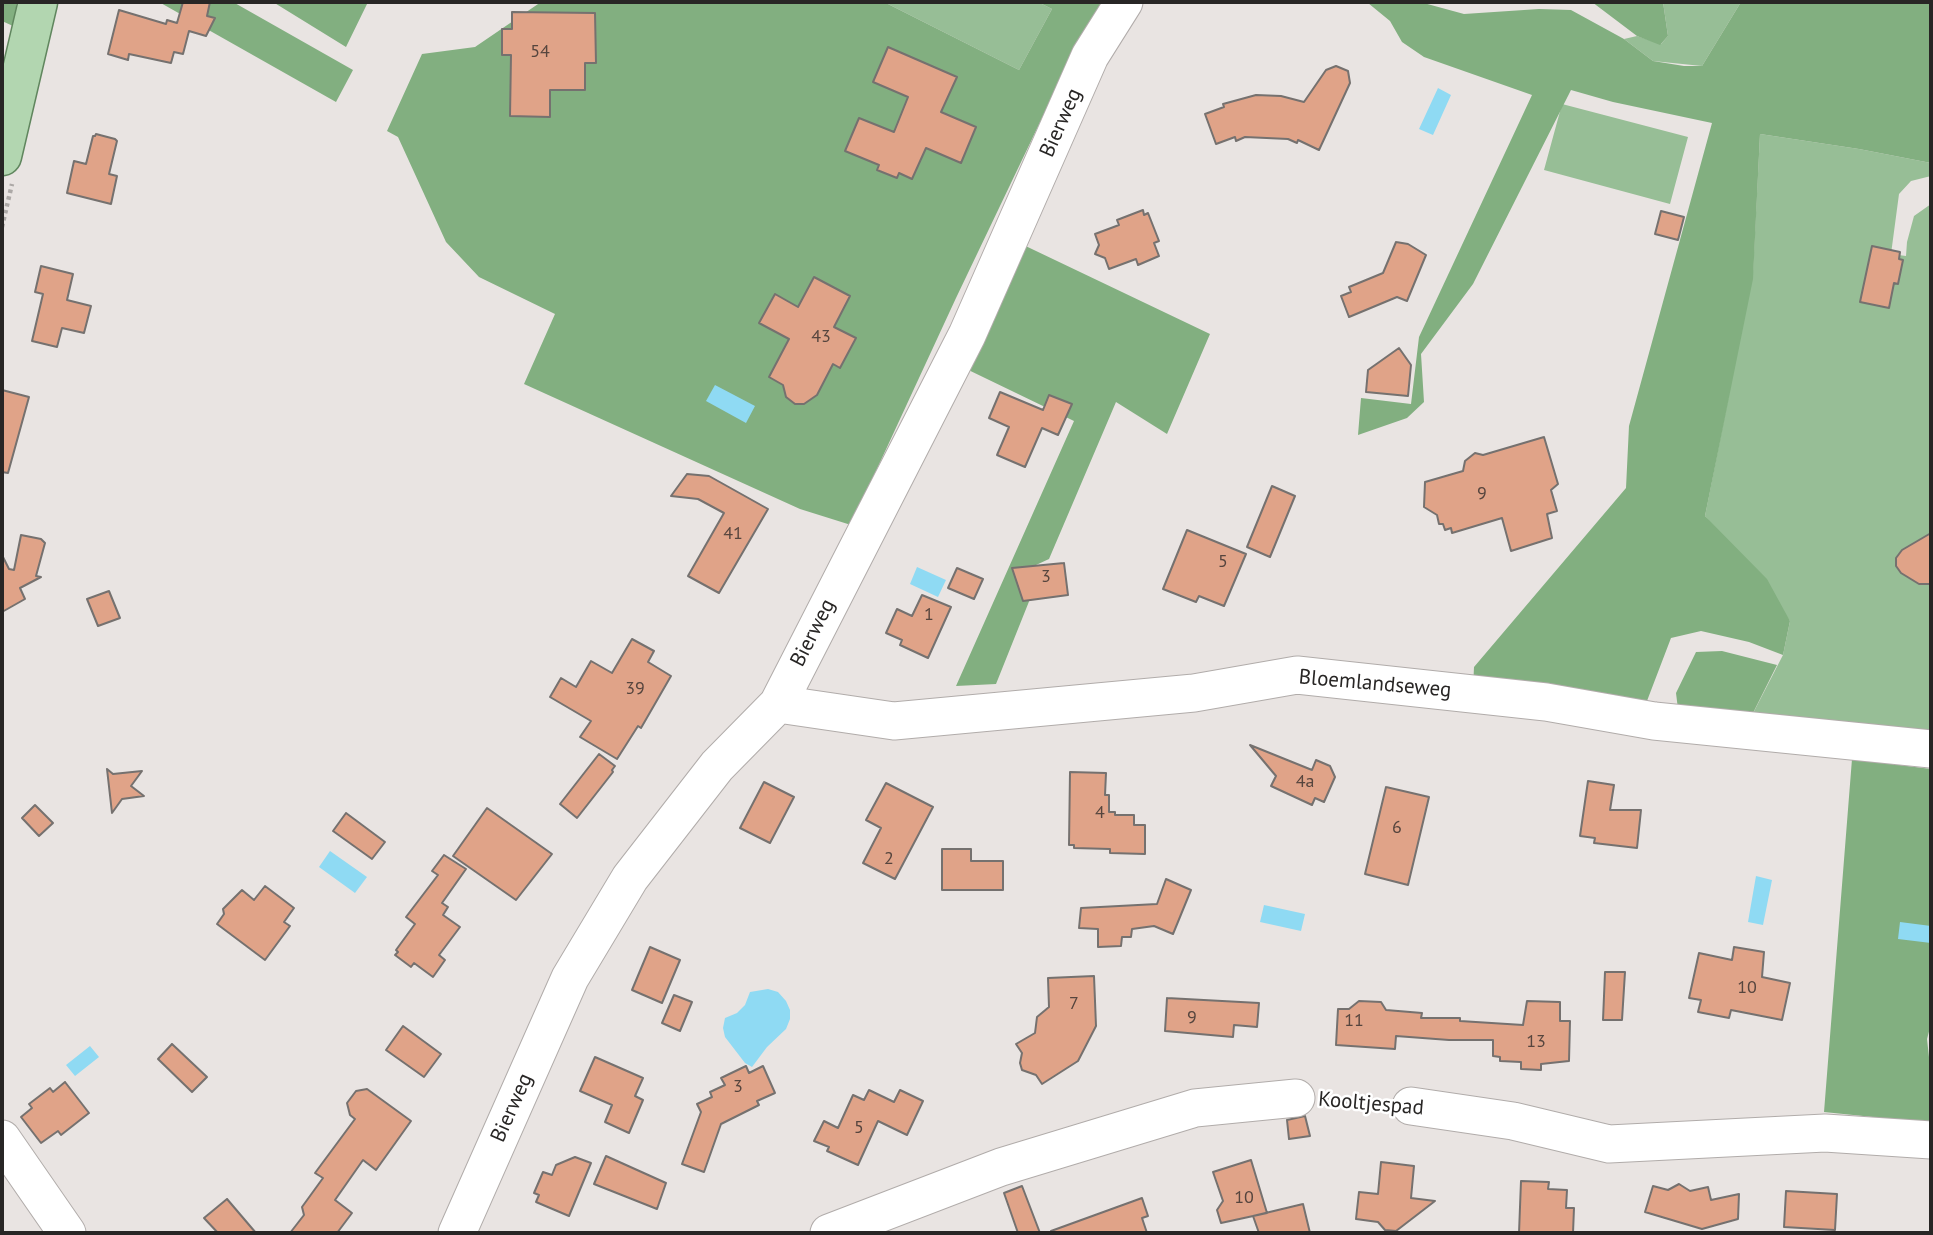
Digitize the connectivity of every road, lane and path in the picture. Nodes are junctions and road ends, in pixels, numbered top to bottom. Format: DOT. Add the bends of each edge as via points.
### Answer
graph roads {
  1 [pos="38,2"];
  2 [pos="1124,2"];
  3 [pos="2,156"];
  4 [pos="778,704"];
  5 [pos="1931,749"];
  6 [pos="1296,1098"];
  7 [pos="1411,1106"];
  8 [pos="2,1139"];
  9 [pos="1931,1140"];
  10 [pos="67,1233"];
  11 [pos="457,1233"];
  12 [pos="829,1233"];
  1 -- 3 [label="main road"];
  2 -- 4 [label="street, Bierweg" via="1090,56 967,335"];
  4 -- 5 [label="street, Bloemlandseweg" via="894,721 1194,694 1297,675 1546,702 1654,721"];
  4 -- 11 [label="street, Bierweg" via="717,766 630,878 570,978"];
  6 -- 7 [label="path, Kooltjespad"];
  6 -- 12 [label="street, Kooltjespad" via="1195,1108 1001,1167"];
  7 -- 9 [label="street, Kooltjespad" via="1513,1121 1609,1144 1825,1133"];
  8 -- 10 [label="street"];
}
